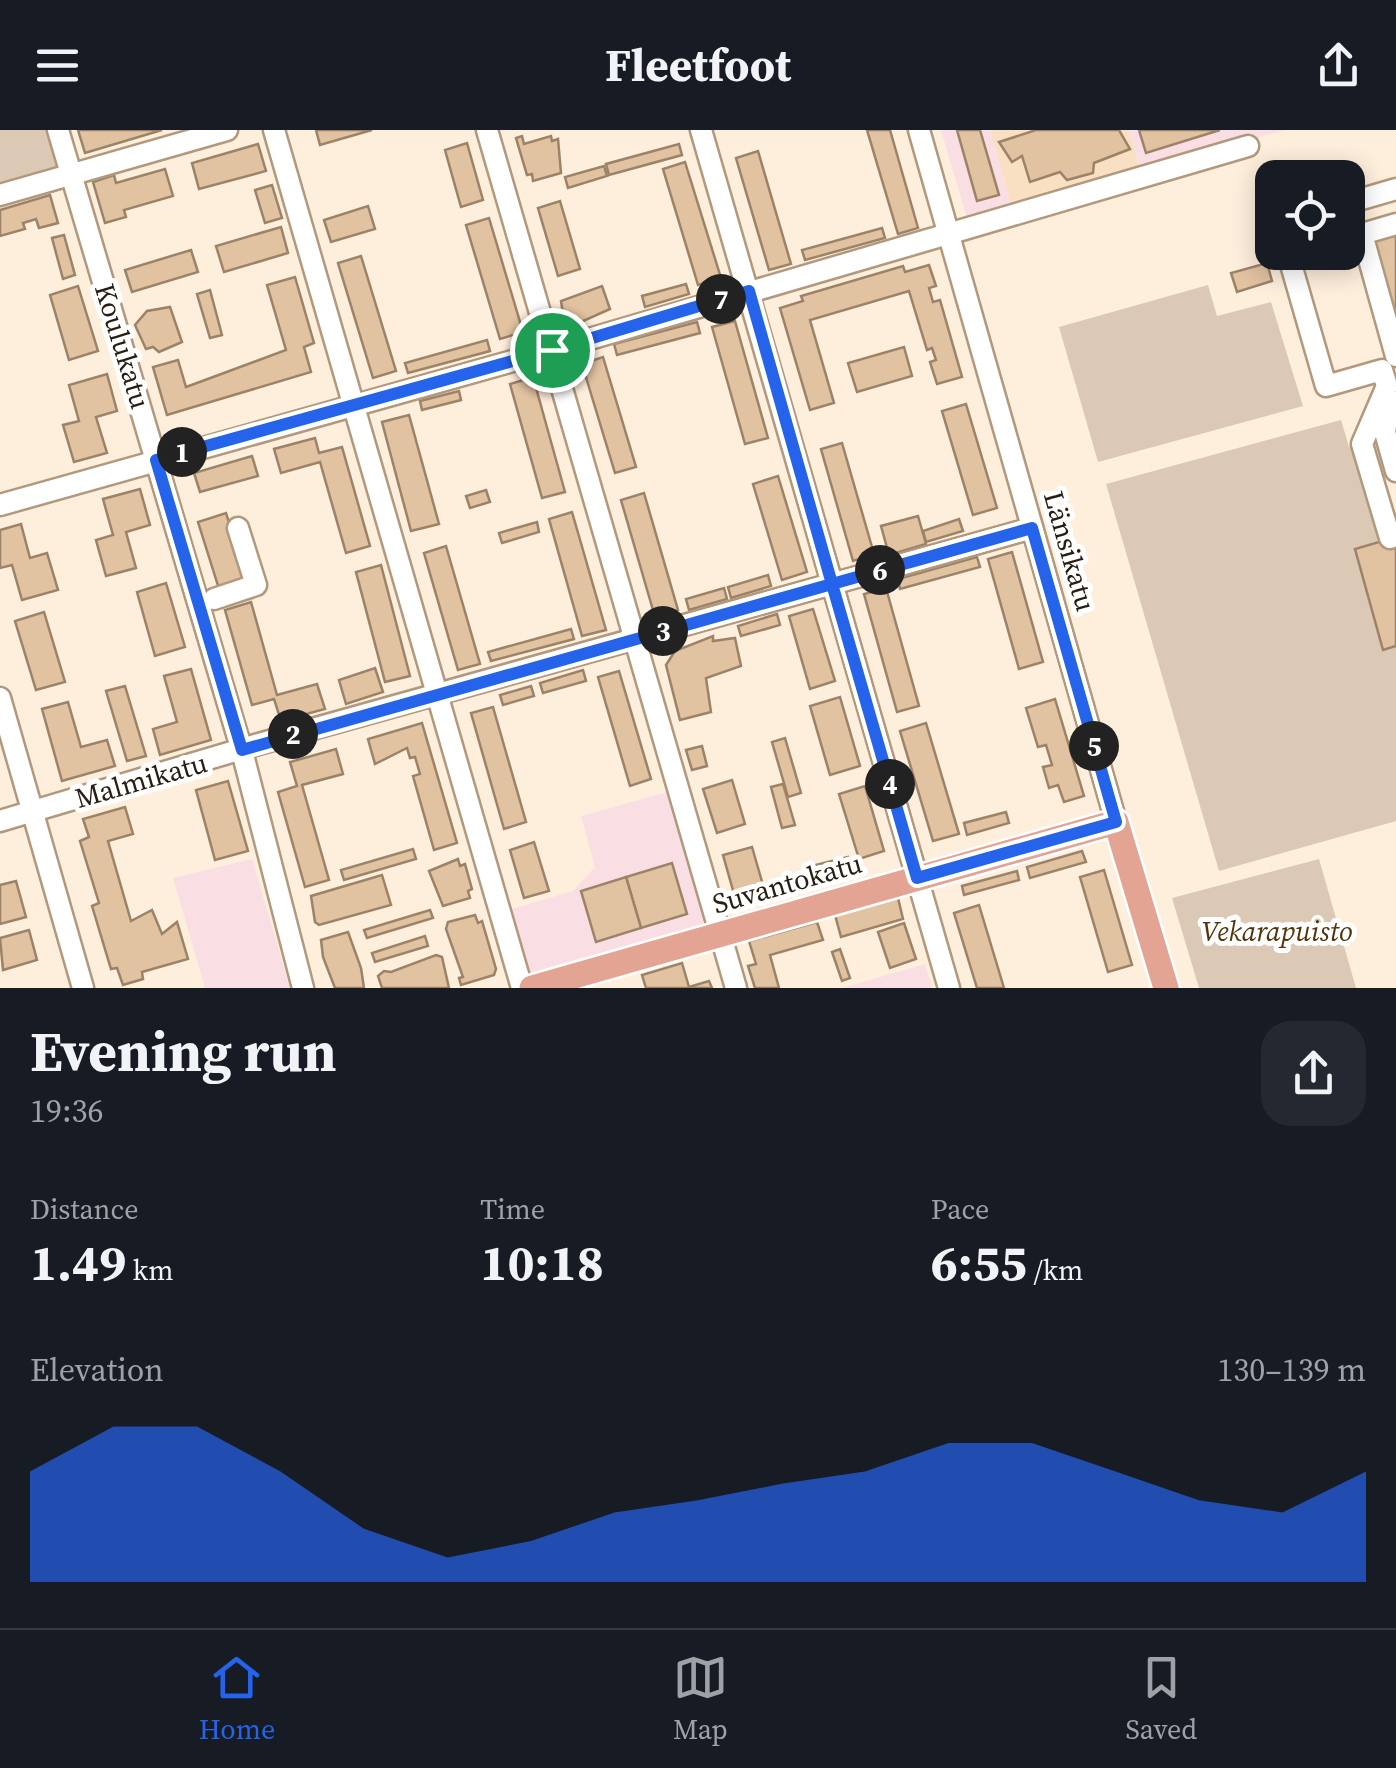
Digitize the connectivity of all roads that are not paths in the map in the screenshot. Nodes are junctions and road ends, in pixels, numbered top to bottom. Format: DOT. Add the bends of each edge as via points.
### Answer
graph roads {
  1 [pos="58,130"];
  2 [pos="227,130"];
  3 [pos="274,130"];
  4 [pos="488,130"];
  5 [pos="701,130"];
  6 [pos="920,130"];
  7 [pos="1248,146"];
  8 [pos="72,174"];
  9 [pos="1396,189"];
  10 [pos="0,195"];
  11 [pos="1365,198"];
  12 [pos="1396,224"];
  13 [pos="950,233"];
  14 [pos="1292,270"];
  15 [pos="749,291"];
  16 [pos="552,350"];
  17 [pos="1396,356"];
  18 [pos="1390,397"];
  19 [pos="353,404"];
  20 [pos="1396,429"];
  21 [pos="1396,439"];
  22 [pos="156,460"];
  23 [pos="1395,466"];
  24 [pos="0,505"];
  25 [pos="238,528"];
  26 [pos="1032,528"];
  27 [pos="1396,536"];
  28 [pos="832,584"];
  29 [pos="262,604"];
  30 [pos="638,638"];
  31 [pos="439,693"];
  32 [pos="0,698"];
  33 [pos="242,750"];
  34 [pos="34,811"];
  35 [pos="0,821"];
  36 [pos="1116,822"];
  37 [pos="917,878"];
  38 [pos="721,933"];
  39 [pos="302,977"];
  40 [pos="83,988"];
  41 [pos="314,988"];
  42 [pos="522,988"];
  43 [pos="532,988"];
  44 [pos="736,988"];
  45 [pos="949,988"];
  46 [pos="1166,988"];
  1 -- 8 [label="street, Koulukatu"];
  2 -- 8 [label="street"];
  3 -- 19 [label="street"];
  4 -- 16 [label="street"];
  5 -- 15 [label="street"];
  6 -- 13 [label="street, Länsikatu"];
  7 -- 13 [label="street"];
  8 -- 10 [label="street"];
  8 -- 22 [label="street, Koulukatu"];
  9 -- 11 [label="street"];
  12 -- 17 [label="street" via="1362,234"];
  13 -- 15 [label="street"];
  13 -- 26 [label="street, Länsikatu"];
  14 -- 27 [label="street" via="1326,386 1382,370 1387,386 1362,444 1390,538"];
  15 -- 16 [label="street"];
  15 -- 28 [label="street"];
  16 -- 19 [label="street"];
  16 -- 30 [label="street"];
  18 -- 23 [label="street" via="1385,432"];
  19 -- 22 [label="street"];
  19 -- 31 [label="street"];
  20 -- 21 [label="street"];
  22 -- 24 [label="street"];
  22 -- 33 [label="street, Koulukatu"];
  25 -- 29 [label="street" via="256,585 215,601 258,592"];
  26 -- 28 [label="street, Malmikatu"];
  26 -- 36 [label="street, Länsikatu"];
  28 -- 30 [label="street, Malmikatu"];
  28 -- 37 [label="street"];
  30 -- 31 [label="street, Malmikatu"];
  30 -- 38 [label="street"];
  31 -- 33 [label="street, Malmikatu"];
  31 -- 42 [label="street"];
  32 -- 34 [label="street"];
  33 -- 34 [label="street, Malmikatu"];
  33 -- 39 [label="street, Koulukatu"];
  34 -- 35 [label="street, Malmikatu"];
  34 -- 40 [label="street"];
  36 -- 37 [label="main road, Suvantokatu"];
  36 -- 46 [label="main road, Länsikatu"];
  37 -- 38 [label="main road, Suvantokatu"];
  37 -- 45 [label="street"];
  38 -- 43 [label="main road, Suvantokatu"];
  38 -- 44 [label="street"];
  39 -- 41 [label="street, Koulukatu"];
}
